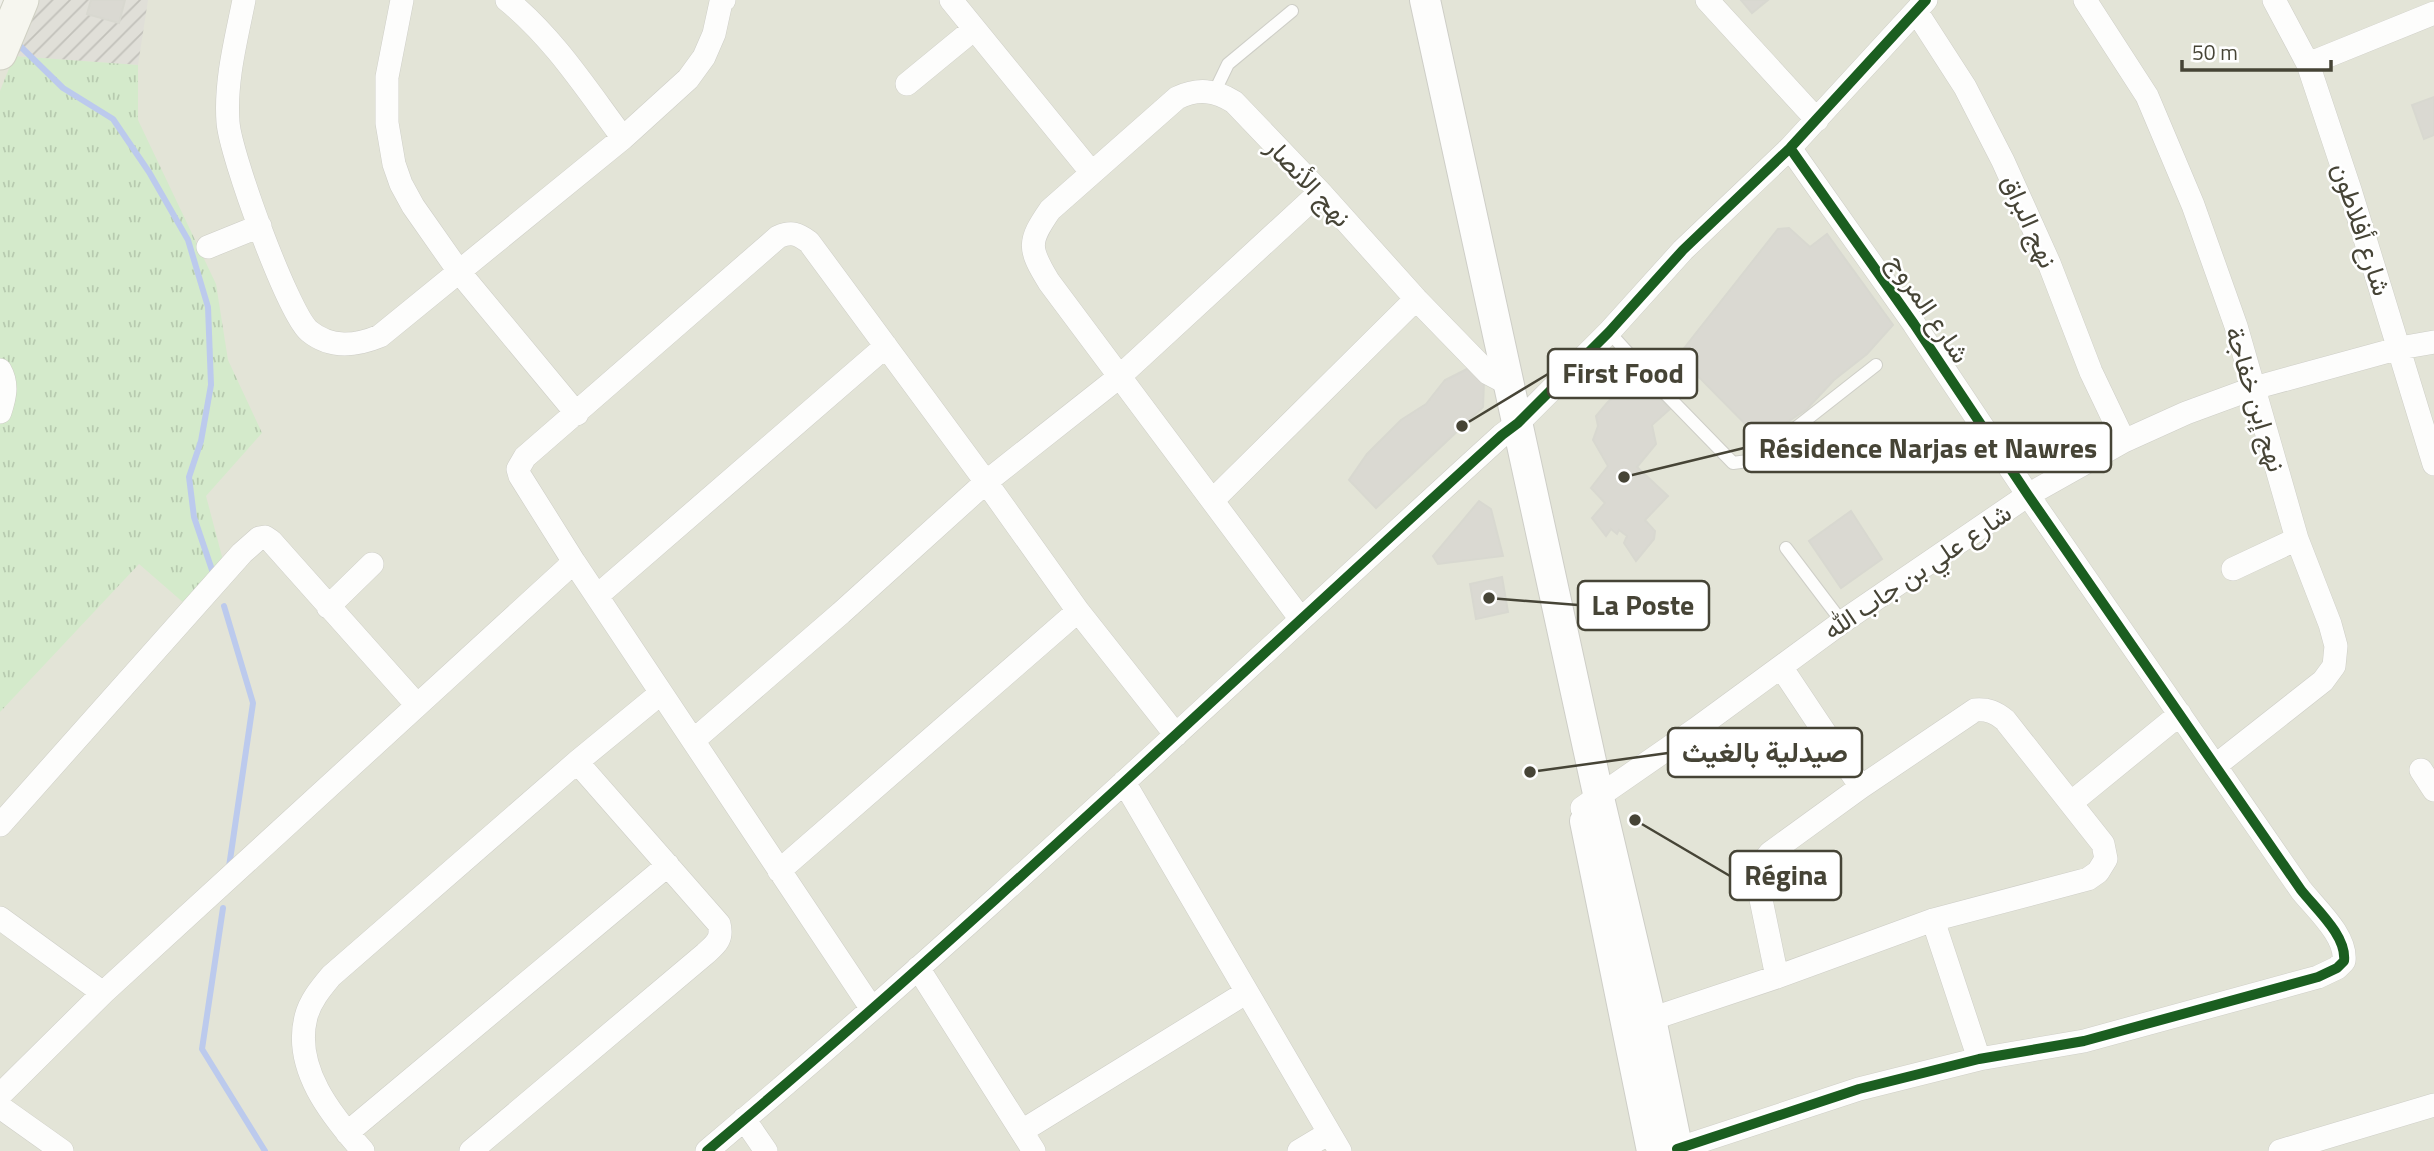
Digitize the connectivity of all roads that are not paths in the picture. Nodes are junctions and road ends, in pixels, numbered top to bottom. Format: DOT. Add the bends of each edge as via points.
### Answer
graph roads {
  1 [pos="22,0"];
  2 [pos="244,0"];
  3 [pos="402,0"];
  4 [pos="507,0"];
  5 [pos="951,0"];
  6 [pos="1405,0"];
  7 [pos="1425,0"];
  8 [pos="1707,0"];
  9 [pos="2085,0"];
  10 [pos="2274,0"];
  11 [pos="722,1"];
  12 [pos="1921,5"];
  13 [pos="1292,11"];
  14 [pos="2434,13"];
  15 [pos="974,29"];
  16 [pos="0,53"];
  17 [pos="2308,64"];
  18 [pos="907,83"];
  19 [pos="1214,93"];
  20 [pos="1817,120"];
  21 [pos="624,138"];
  22 [pos="1790,148"];
  23 [pos="1092,173"];
  24 [pos="1320,192"];
  25 [pos="260,226"];
  26 [pos="208,247"];
  27 [pos="460,273"];
  28 [pos="1416,299"];
  29 [pos="1609,332"];
  30 [pos="2434,342"];
  31 [pos="886,346"];
  32 [pos="2400,348"];
  33 [pos="1876,365"];
  34 [pos="0,370"];
  35 [pos="1119,377"];
  36 [pos="1498,379"];
  37 [pos="2254,388"];
  38 [pos="0,412"];
  39 [pos="577,414"];
  40 [pos="1510,429"];
  41 [pos="2124,441"];
  42 [pos="2434,464"];
  43 [pos="986,482"];
  44 [pos="2028,495"];
  45 [pos="1213,500"];
  46 [pos="2297,539"];
  47 [pos="1786,548"];
  48 [pos="574,562"];
  49 [pos="372,564"];
  50 [pos="2232,569"];
  51 [pos="597,596"];
  52 [pos="328,607"];
  53 [pos="1078,611"];
  54 [pos="1300,618"];
  55 [pos="1842,622"];
  56 [pos="1781,667"];
  57 [pos="661,693"];
  58 [pos="417,705"];
  59 [pos="2180,714"];
  60 [pos="1176,735"];
  61 [pos="694,740"];
  62 [pos="577,762"];
  63 [pos="2216,766"];
  64 [pos="2421,770"];
  65 [pos="1124,782"];
  66 [pos="1861,787"];
  67 [pos="2434,790"];
  68 [pos="2072,802"];
  69 [pos="1591,803"];
  70 [pos="0,825"];
  71 [pos="668,865"];
  72 [pos="779,871"];
  73 [pos="0,918"];
  74 [pos="1933,920"];
  75 [pos="918,968"];
  76 [pos="1777,977"];
  77 [pos="1247,992"];
  78 [pos="103,993"];
  79 [pos="872,1009"];
  80 [pos="1651,1018"];
  81 [pos="1979,1059"];
  82 [pos="0,1095"];
  83 [pos="2434,1105"];
  84 [pos="0,1107"];
  85 [pos="744,1119"];
  86 [pos="1022,1131"];
  87 [pos="347,1133"];
  88 [pos="1334,1142"];
  89 [pos="1669,1150"];
  90 [pos="62,1151"];
  91 [pos="363,1151"];
  92 [pos="471,1151"];
  93 [pos="707,1151"];
  94 [pos="766,1151"];
  95 [pos="1034,1151"];
  96 [pos="1299,1151"];
  97 [pos="2280,1151"];
  1 -- 16 [label="main road"];
  2 -- 25 [label="street" via="231,63 228,124"];
  3 -- 27 [label="street" via="387,77 387,122 394,164 413,206"];
  4 -- 21 [label="street" via="562,56"];
  5 -- 15 [label="street"];
  6 -- 36 [label="street"];
  7 -- 36 [label="street"];
  8 -- 20 [label="street"];
  9 -- 37 [label="street, نهج إبن خفاجة" via="2147,96 2193,205"];
  10 -- 17 [label="street, شارع أفلاطون"];
  11 -- 21 [label="street" via="704,57 688,79"];
  12 -- 20 [label="street"];
  12 -- 41 [label="street, نهج البراق" via="2003,161"];
  13 -- 19 [label="lane" via="1228,64"];
  14 -- 17 [label="street"];
  15 -- 18 [label="street"];
  15 -- 23 [label="street"];
  17 -- 32 [label="street, شارع أفلاطون"];
  19 -- 23 [label="street" via="1192,91 1177,98"];
  19 -- 24 [label="street, نهج الأنصار" via="1234,102"];
  20 -- 22 [label="street"];
  21 -- 27 [label="street"];
  22 -- 29 [label="street" via="1684,250"];
  22 -- 44 [label="street, شارع المروج"];
  23 -- 35 [label="street" via="1050,210 1032,241 1049,282"];
  24 -- 28 [label="street, نهج الأنصار"];
  24 -- 35 [label="street"];
  25 -- 26 [label="street"];
  25 -- 27 [label="street" via="297,317 309,331 336,344 380,337"];
  27 -- 39 [label="street"];
  28 -- 36 [label="street, نهج الأنصار"];
  28 -- 45 [label="street"];
  29 -- 33 [label="lane" via="1733,463 1755,460"];
  29 -- 40 [label="street"];
  30 -- 32 [label="street, شارع علي بن جاب الله"];
  31 -- 39 [label="street" via="809,242 788,233"];
  31 -- 43 [label="street"];
  31 -- 51 [label="street"];
  32 -- 37 [label="street, شارع علي بن جاب الله"];
  32 -- 42 [label="street, شارع أفلاطون"];
  34 -- 38 [label="street" via="6,392"];
  35 -- 43 [label="street"];
  35 -- 45 [label="street"];
  36 -- 40 [label="street"];
  37 -- 41 [label="street, شارع علي بن جاب الله"];
  37 -- 46 [label="street, نهج إبن خفاجة"];
  39 -- 48 [label="street" via="518,468"];
  40 -- 54 [label="street"];
  40 -- 69 [label="street"];
  41 -- 44 [label="street, شارع علي بن جاب الله"];
  43 -- 53 [label="street"];
  43 -- 61 [label="street"];
  44 -- 55 [label="street, شارع علي بن جاب الله"];
  44 -- 59 [label="street, شارع المروج"];
  45 -- 54 [label="street"];
  46 -- 50 [label="street"];
  46 -- 63 [label="street, نهج إبن خفاجة" via="2330,624 2336,646 2334,666 2323,681"];
  47 -- 55 [label="lane"];
  48 -- 51 [label="street"];
  48 -- 58 [label="street"];
  49 -- 52 [label="street"];
  51 -- 57 [label="street"];
  52 -- 58 [label="street"];
  52 -- 70 [label="street" via="271,541 259,538"];
  53 -- 60 [label="street"];
  53 -- 72 [label="street"];
  54 -- 60 [label="street"];
  55 -- 56 [label="street, شارع علي بن جاب الله"];
  56 -- 66 [label="street"];
  56 -- 69 [label="street, شارع علي بن جاب الله"];
  57 -- 61 [label="street"];
  57 -- 62 [label="street"];
  58 -- 78 [label="street"];
  59 -- 63 [label="street, شارع المروج"];
  59 -- 68 [label="street"];
  60 -- 65 [label="street"];
  61 -- 72 [label="street"];
  62 -- 71 [label="street"];
  62 -- 87 [label="street" via="316,994 303,1037 306,1068"];
  63 -- 81 [label="street, شارع المروج" via="2343,946 2344,961 2318,977 2084,1041"];
  64 -- 67 [label="street"];
  65 -- 75 [label="street"];
  65 -- 77 [label="street"];
  66 -- 68 [label="street" via="1975,710 1985,709 2005,720"];
  66 -- 76 [label="street" via="1770,853 1758,871"];
  68 -- 74 [label="street" via="2103,844 2106,859 2098,872"];
  69 -- 80 [label="street"];
  69 -- 89 [label="street"];
  71 -- 87 [label="street"];
  71 -- 92 [label="street" via="719,923 722,933 718,942"];
  72 -- 79 [label="street"];
  73 -- 78 [label="street"];
  74 -- 76 [label="street"];
  74 -- 81 [label="street"];
  75 -- 79 [label="street"];
  75 -- 86 [label="street"];
  76 -- 80 [label="street"];
  77 -- 86 [label="street"];
  77 -- 88 [label="street"];
  78 -- 82 [label="street"];
  79 -- 85 [label="street"];
  80 -- 89 [label="street"];
  81 -- 89 [label="street" via="1858,1089"];
  83 -- 97 [label="street"];
  84 -- 90 [label="street"];
  85 -- 93 [label="street"];
  85 -- 94 [label="street"];
  86 -- 95 [label="street"];
  87 -- 91 [label="street"];
  88 -- 96 [label="street"];
}
